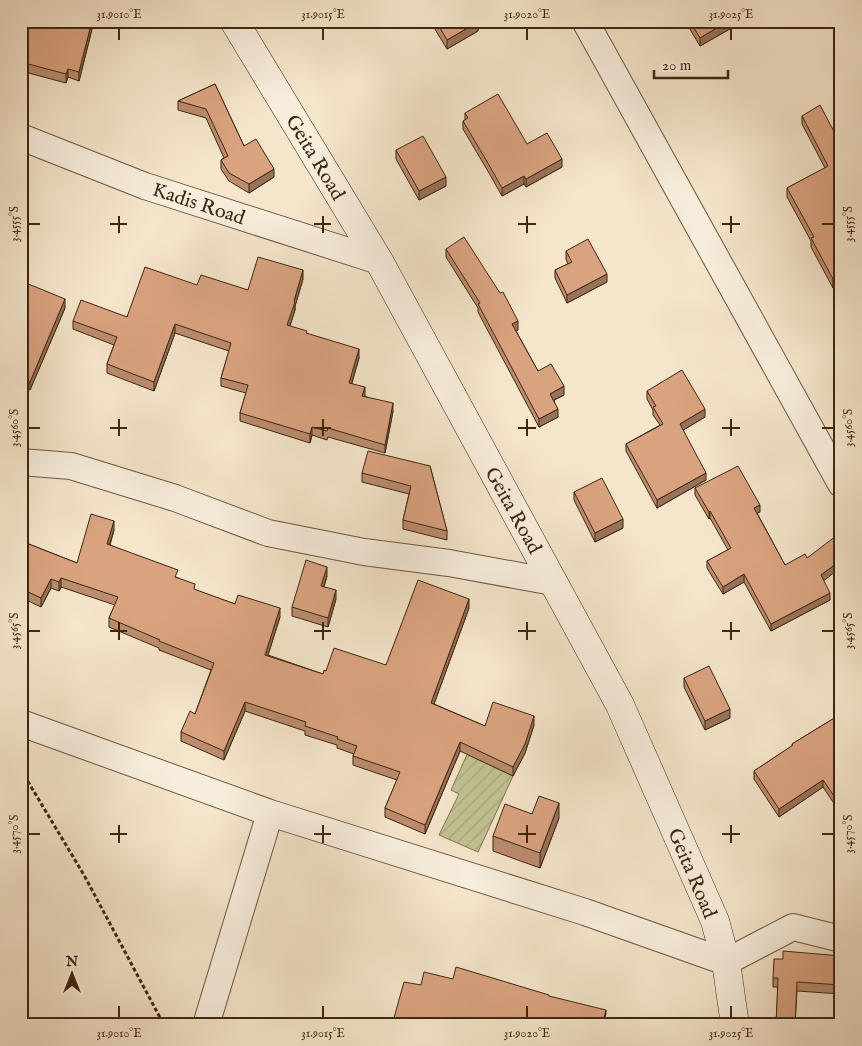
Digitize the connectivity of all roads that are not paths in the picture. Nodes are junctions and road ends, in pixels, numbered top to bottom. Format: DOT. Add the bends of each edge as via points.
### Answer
graph roads {
  1 [pos="234,21"];
  2 [pos="585,21"];
  3 [pos="23,142"];
  4 [pos="379,261"];
  5 [pos="21,462"];
  6 [pos="841,484"];
  7 [pos="553,582"];
  8 [pos="21,723"];
  9 [pos="270,813"];
  10 [pos="841,939"];
  11 [pos="726,962"];
  12 [pos="206,1025"];
  13 [pos="735,1025"];
  1 -- 4 [label="main road, Geita Road"];
  2 -- 6 [label="street"];
  3 -- 4 [label="street, Kadis Road" via="146,186"];
  4 -- 7 [label="main road, Geita Road"];
  5 -- 7 [label="street" via="71,466 175,498 268,533"];
  7 -- 11 [label="main road, Geita Road" via="620,705 715,922"];
  8 -- 9 [label="street"];
  9 -- 11 [label="street" via="585,912"];
  9 -- 12 [label="street"];
  10 -- 11 [label="street" via="793,927"];
  11 -- 13 [label="main road, Geita Road"];
}
